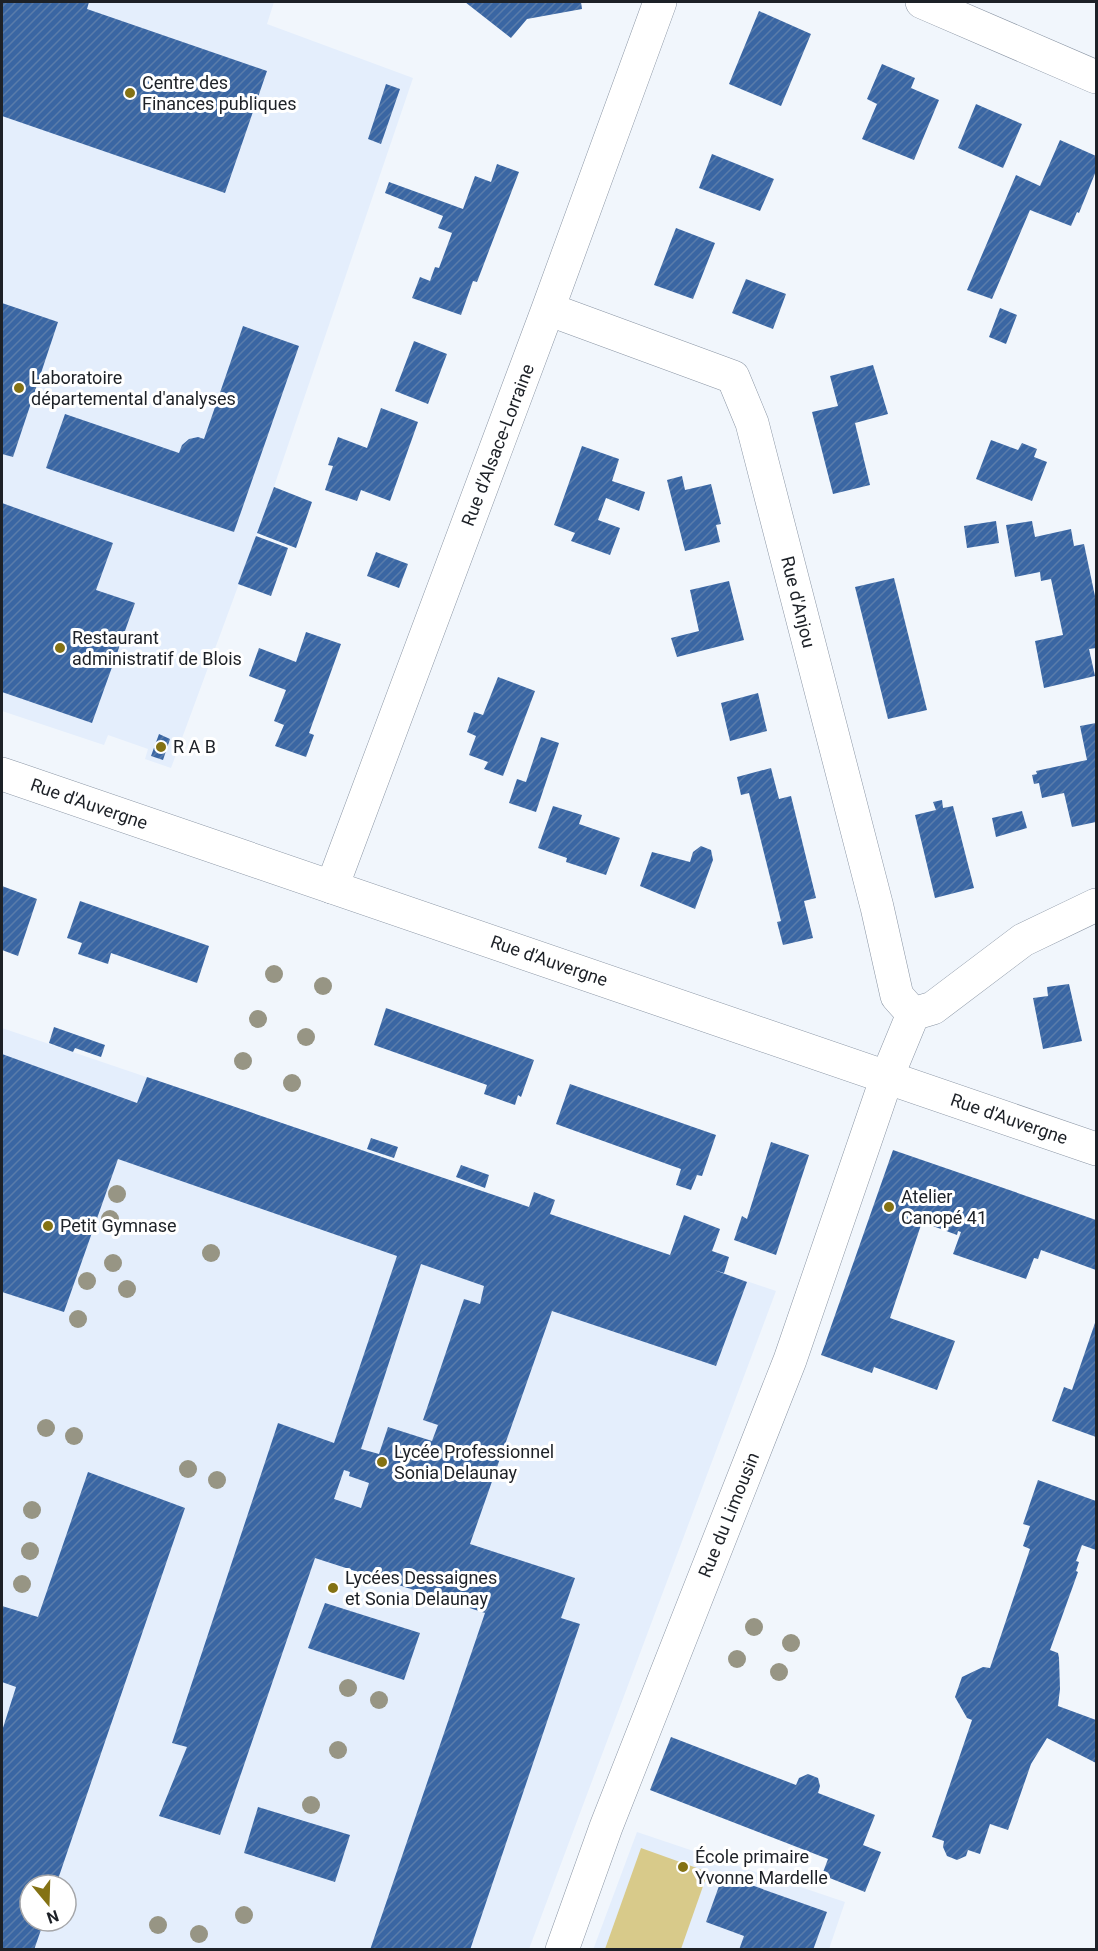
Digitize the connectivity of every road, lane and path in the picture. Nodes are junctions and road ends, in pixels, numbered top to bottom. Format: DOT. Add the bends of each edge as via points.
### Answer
graph roads {
  1 [pos="660,2"];
  2 [pos="922,2"];
  3 [pos="1096,77"];
  4 [pos="548,309"];
  5 [pos="2,774"];
  6 [pos="332,886"];
  7 [pos="1096,905"];
  8 [pos="913,1014"];
  9 [pos="887,1077"];
  10 [pos="1096,1149"];
  11 [pos="562,1950"];
  1 -- 4 [label="street, Rue d'Alsace-Lorraine"];
  2 -- 3 [label="street"];
  4 -- 6 [label="street, Rue d'Alsace-Lorraine"];
  4 -- 8 [label="street, Rue d'Anjou" via="733,377 755,434 897,996"];
  5 -- 6 [label="street, Rue d'Auvergne"];
  6 -- 9 [label="street, Rue d'Auvergne"];
  7 -- 8 [label="street" via="1023,940 933,1008"];
  8 -- 9 [label="street, Rue du Limousin"];
  9 -- 10 [label="street, Rue d'Auvergne"];
  9 -- 11 [label="street, Rue du Limousin" via="790,1360 606,1827"];
}
